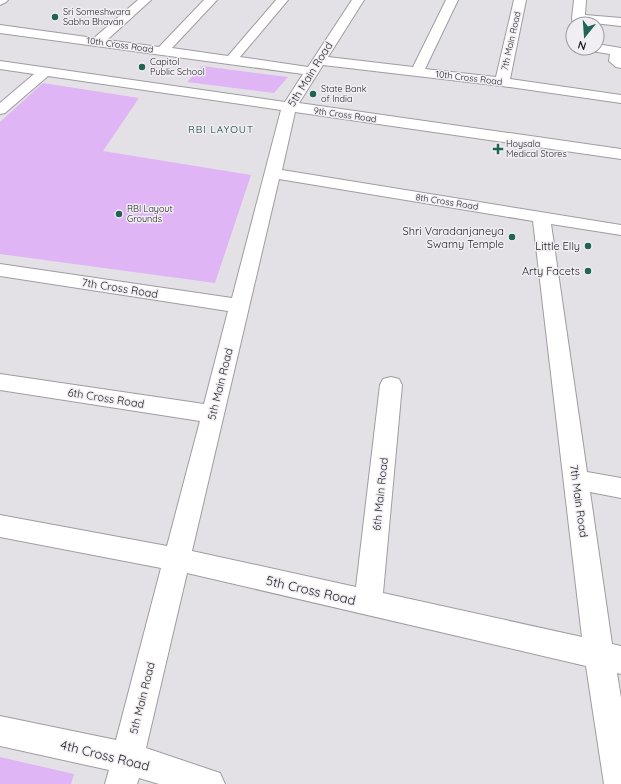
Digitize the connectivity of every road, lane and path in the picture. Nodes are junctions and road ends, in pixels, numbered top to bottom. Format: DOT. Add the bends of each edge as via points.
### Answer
graph roads {
  1 [pos="145,0"];
  2 [pos="211,0"];
  3 [pos="282,0"];
  4 [pos="358,0"];
  5 [pos="452,0"];
  6 [pos="520,0"];
  7 [pos="621,12"];
  8 [pos="579,13"];
  9 [pos="621,22"];
  10 [pos="0,29"];
  11 [pos="97,42"];
  12 [pos="605,49"];
  13 [pos="162,51"];
  14 [pos="230,60"];
  15 [pos="621,64"];
  16 [pos="0,65"];
  17 [pos="314,66"];
  18 [pos="46,71"];
  19 [pos="417,72"];
  20 [pos="502,82"];
  21 [pos="621,99"];
  22 [pos="289,107"];
  23 [pos="0,110"];
  24 [pos="621,154"];
  25 [pos="272,173"];
  26 [pos="541,217"];
  27 [pos="621,230"];
  28 [pos="0,270"];
  29 [pos="239,306"];
  30 [pos="0,382"];
  31 [pos="391,385"];
  32 [pos="212,414"];
  33 [pos="576,480"];
  34 [pos="621,488"];
  35 [pos="0,526"];
  36 [pos="176,559"];
  37 [pos="368,603"];
  38 [pos="610,658"];
  39 [pos="0,731"];
  40 [pos="124,771"];
  41 [pos="209,784"];
  42 [pos="620,784"];
  1 -- 11 [label="street"];
  2 -- 13 [label="street"];
  3 -- 14 [label="street"];
  4 -- 17 [label="street, 5th Main Road"];
  5 -- 19 [label="street"];
  6 -- 20 [label="street, 7th Main Road"];
  7 -- 8 [label="street"];
  8 -- 9 [label="street"];
  10 -- 11 [label="street, 10th Cross Road"];
  11 -- 13 [label="street, 10th Cross Road"];
  12 -- 15 [label="street" via="617,51 616,60"];
  13 -- 14 [label="street, 10th Cross Road"];
  14 -- 17 [label="street, 10th Cross Road"];
  16 -- 18 [label="street, 9th Cross Road"];
  17 -- 19 [label="street, 10th Cross Road"];
  17 -- 22 [label="street, 5th Main Road"];
  18 -- 22 [label="street, 9th Cross Road"];
  18 -- 23 [label="street"];
  19 -- 20 [label="street, 10th Cross Road"];
  20 -- 21 [label="street, 10th Cross Road"];
  22 -- 24 [label="street, 9th Cross Road"];
  22 -- 25 [label="street, 5th Main Road"];
  25 -- 26 [label="street, 8th Cross Road"];
  25 -- 29 [label="street, 5th Main Road"];
  26 -- 27 [label="street, 8th Cross Road"];
  26 -- 33 [label="street, 7th Main Road"];
  28 -- 29 [label="street, 7th Cross Road"];
  29 -- 32 [label="street, 5th Main Road"];
  30 -- 32 [label="street, 6th Cross Road"];
  31 -- 37 [label="street, 6th Main Road"];
  32 -- 36 [label="street, 5th Main Road"];
  33 -- 34 [label="street"];
  33 -- 38 [label="street, 7th Main Road"];
  35 -- 36 [label="street, 5th Cross Road"];
  36 -- 37 [label="street, 5th Cross Road"];
  36 -- 40 [label="street, 5th Main Road"];
  37 -- 38 [label="street, 5th Cross Road"];
  38 -- 42 [label="street, 7th Main Road"];
  39 -- 40 [label="street, 4th Cross Road"];
  40 -- 41 [label="street, 4th Cross Road"];
}
